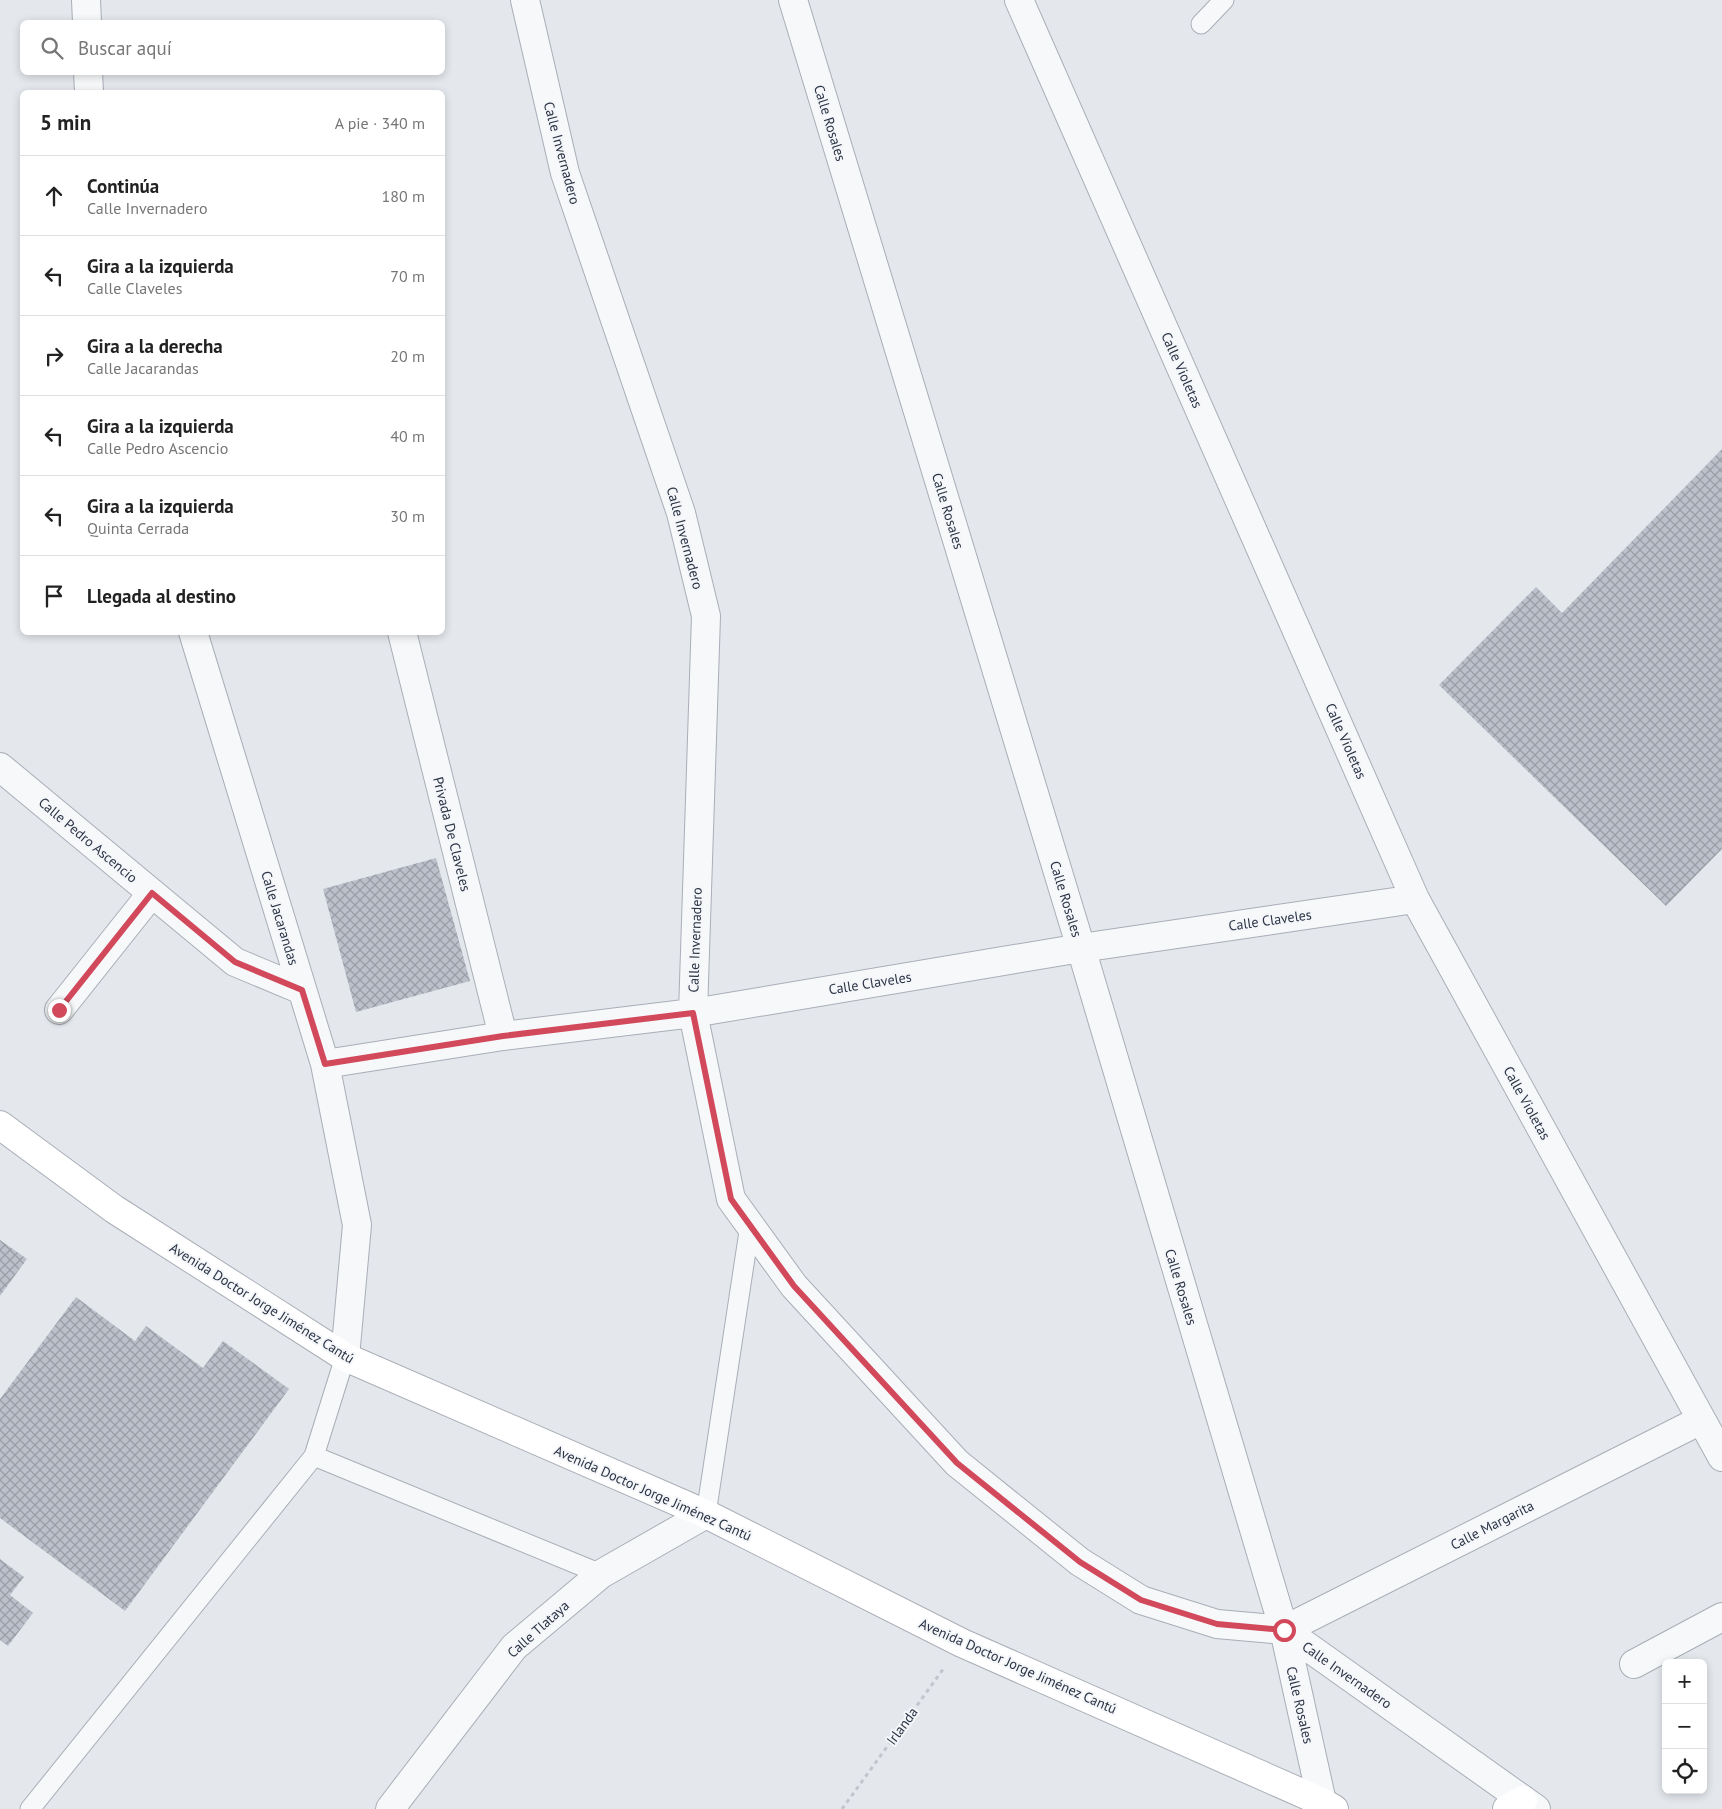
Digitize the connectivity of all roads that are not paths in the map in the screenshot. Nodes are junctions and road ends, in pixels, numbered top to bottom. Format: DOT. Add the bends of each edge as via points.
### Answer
graph roads {
  1 [pos="86,0"];
  2 [pos="525,0"];
  3 [pos="793,0"];
  4 [pos="1020,0"];
  5 [pos="1224,0"];
  6 [pos="87,20"];
  7 [pos="1201,24"];
  8 [pos="88,75"];
  9 [pos="89,90"];
  10 [pos="194,635"];
  11 [pos="403,635"];
  12 [pos="0,767"];
  13 [pos="152,893"];
  14 [pos="1415,899"];
  15 [pos="1081,948"];
  16 [pos="302,990"];
  17 [pos="59,1010"];
  18 [pos="693,1013"];
  19 [pos="503,1036"];
  20 [pos="325,1064"];
  21 [pos="0,1125"];
  22 [pos="750,1225"];
  23 [pos="345,1356"];
  24 [pos="1701,1420"];
  25 [pos="314,1456"];
  26 [pos="1722,1457"];
  27 [pos="706,1514"];
  28 [pos="601,1574"];
  29 [pos="1722,1617"];
  30 [pos="1284,1630"];
  31 [pos="1634,1664"];
  32 [pos="1522,1806"];
  33 [pos="1324,1807"];
  34 [pos="30,1809"];
  35 [pos="390,1809"];
  1 -- 6 [label="street"];
  2 -- 18 [label="street, Calle Invernadero" via="565,173 681,513 706,616"];
  3 -- 15 [label="street, Calle Rosales"];
  4 -- 14 [label="street, Calle Violetas"];
  5 -- 7 [label="lane"];
  8 -- 9 [label="street"];
  10 -- 16 [label="street, Calle Jacarandas"];
  11 -- 19 [label="street, Privada De Claveles"];
  12 -- 13 [label="street, Calle Pedro Ascencio"];
  13 -- 16 [label="street, Calle Pedro Ascencio" via="235,962"];
  13 -- 17 [label="street"];
  14 -- 15 [label="street, Calle Claveles"];
  14 -- 24 [label="street, Calle Violetas"];
  15 -- 18 [label="street, Calle Claveles"];
  15 -- 30 [label="street, Calle Rosales"];
  16 -- 20 [label="street, Calle Jacarandas"];
  18 -- 19 [label="street, Calle Claveles"];
  18 -- 22 [label="street, Calle Invernadero" via="731,1199"];
  19 -- 20 [label="street, Calle Claveles"];
  20 -- 23 [label="street, Calle Jacarandas" via="357,1225"];
  21 -- 23 [label="main road, Avenida Doctor Jorge Jiménez Cantú" via="114,1210"];
  22 -- 27 [label="lane"];
  22 -- 30 [label="street, Calle Invernadero" via="794,1286 957,1463 1080,1562 1141,1600 1217,1624"];
  23 -- 25 [label="lane"];
  23 -- 27 [label="main road, Avenida Doctor Jorge Jiménez Cantú"];
  24 -- 26 [label="street, Calle Violetas"];
  24 -- 30 [label="street, Calle Margarita"];
  25 -- 28 [label="lane"];
  25 -- 34 [label="lane"];
  27 -- 28 [label="street, Calle Tlataya"];
  27 -- 33 [label="main road, Avenida Doctor Jorge Jiménez Cantú" via="962,1643"];
  28 -- 35 [label="street, Calle Tlataya" via="514,1647"];
  29 -- 31 [label="street"];
  30 -- 32 [label="street, Calle Invernadero"];
  30 -- 33 [label="street, Calle Rosales"];
}
